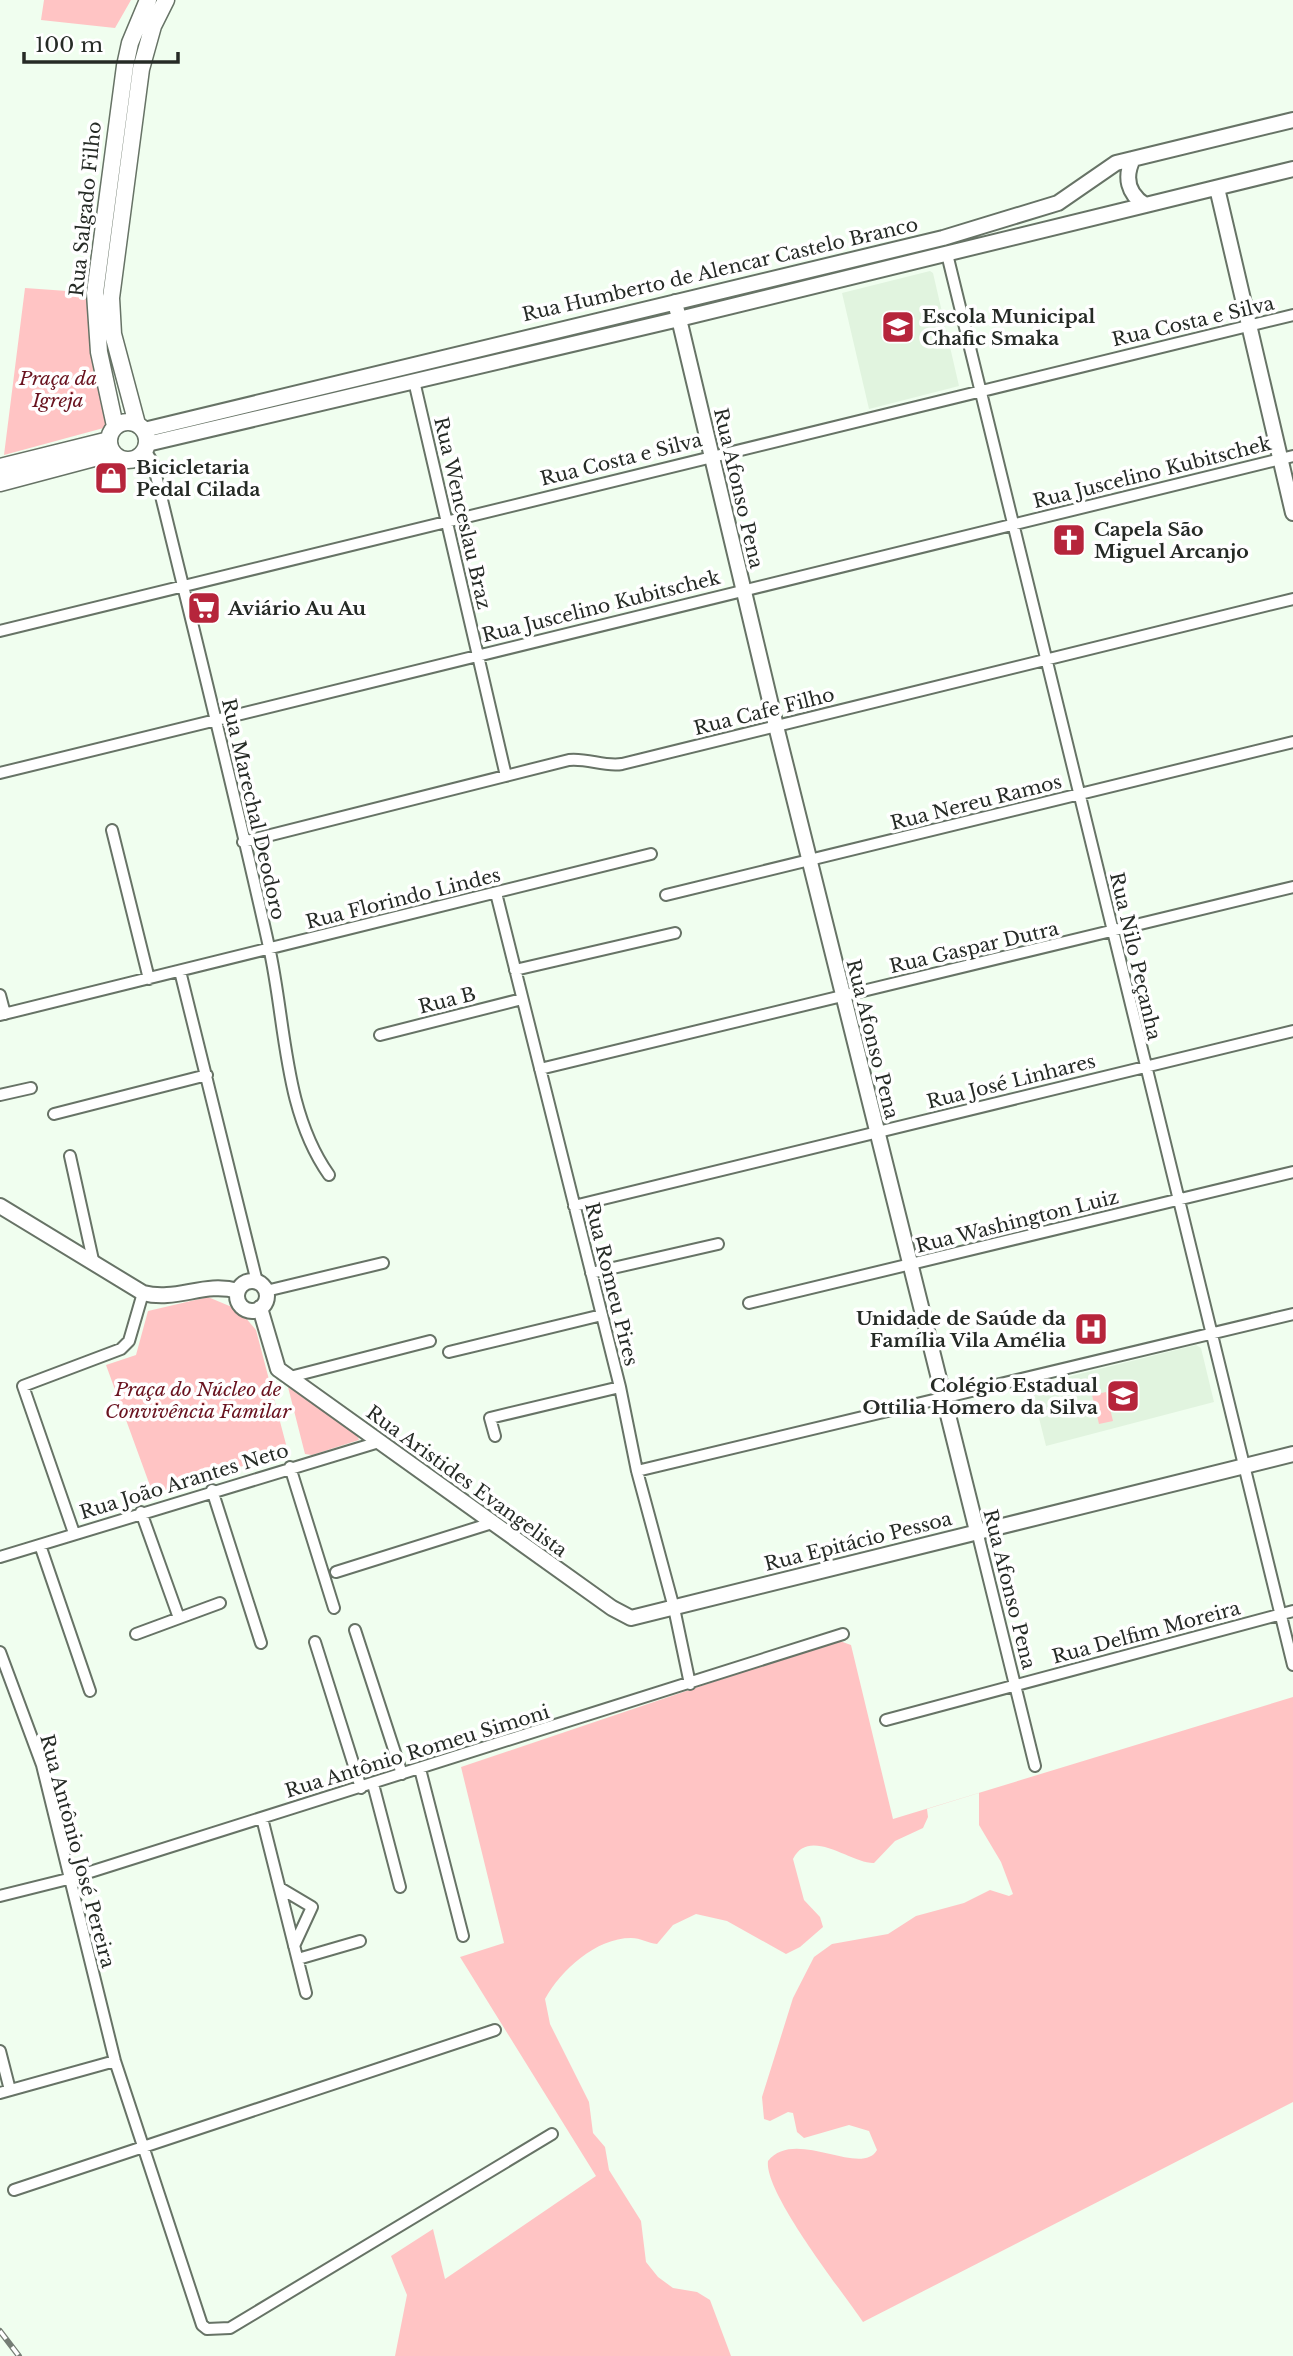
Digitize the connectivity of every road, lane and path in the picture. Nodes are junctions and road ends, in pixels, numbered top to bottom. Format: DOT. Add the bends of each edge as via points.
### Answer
graph roads {
  1 [pos="148,0"];
  2 [pos="166,0"];
  3 [pos="1293,120"];
  4 [pos="1133,159"];
  5 [pos="1293,169"];
  6 [pos="1217,188"];
  7 [pos="1145,205"];
  8 [pos="112,222"];
  9 [pos="947,254"];
  10 [pos="675,302"];
  11 [pos="104,315"];
  12 [pos="1293,315"];
  13 [pos="678,319"];
  14 [pos="1247,326"];
  15 [pos="410,364"];
  16 [pos="414,381"];
  17 [pos="980,390"];
  18 [pos="143,437"];
  19 [pos="112,440"];
  20 [pos="711,455"];
  21 [pos="1286,457"];
  22 [pos="0,467"];
  23 [pos="0,483"];
  24 [pos="1293,513"];
  25 [pos="446,520"];
  26 [pos="1012,524"];
  27 [pos="183,586"];
  28 [pos="743,589"];
  29 [pos="1293,599"];
  30 [pos="0,631"];
  31 [pos="478,654"];
  32 [pos="1045,660"];
  33 [pos="215,721"];
  34 [pos="776,726"];
  35 [pos="1293,742"];
  36 [pos="0,773"];
  37 [pos="506,776"];
  38 [pos="1080,795"];
  39 [pos="112,830"];
  40 [pos="243,842"];
  41 [pos="651,854"];
  42 [pos="809,860"];
  43 [pos="1293,887"];
  44 [pos="496,894"];
  45 [pos="666,895"];
  46 [pos="1112,932"];
  47 [pos="675,933"];
  48 [pos="269,949"];
  49 [pos="515,970"];
  50 [pos="180,971"];
  51 [pos="149,979"];
  52 [pos="0,995"];
  53 [pos="842,996"];
  54 [pos="522,999"];
  55 [pos="2,1015"];
  56 [pos="1293,1031"];
  57 [pos="380,1035"];
  58 [pos="1144,1066"];
  59 [pos="540,1069"];
  60 [pos="207,1075"];
  61 [pos="31,1088"];
  62 [pos="0,1095"];
  63 [pos="54,1114"];
  64 [pos="876,1132"];
  65 [pos="69,1156"];
  66 [pos="1293,1172"];
  67 [pos="329,1175"];
  68 [pos="1177,1200"];
  69 [pos="0,1206"];
  70 [pos="574,1206"];
  71 [pos="718,1244"];
  72 [pos="93,1260"];
  73 [pos="383,1263"];
  74 [pos="908,1266"];
  75 [pos="591,1273"];
  76 [pos="261,1287"];
  77 [pos="238,1290"];
  78 [pos="143,1293"];
  79 [pos="749,1303"];
  80 [pos="260,1308"];
  81 [pos="1293,1314"];
  82 [pos="602,1315"];
  83 [pos="1210,1334"];
  84 [pos="430,1341"];
  85 [pos="449,1352"];
  86 [pos="284,1373"];
  87 [pos="620,1387"];
  88 [pos="942,1399"];
  89 [pos="495,1436"];
  90 [pos="379,1442"];
  91 [pos="1293,1454"];
  92 [pos="1242,1466"];
  93 [pos="290,1467"];
  94 [pos="637,1471"];
  95 [pos="212,1490"];
  96 [pos="141,1512"];
  97 [pos="492,1523"];
  98 [pos="977,1531"];
  99 [pos="74,1534"];
  100 [pos="40,1545"];
  101 [pos="0,1557"];
  102 [pos="336,1572"];
  103 [pos="220,1603"];
  104 [pos="334,1608"];
  105 [pos="674,1608"];
  106 [pos="1293,1611"];
  107 [pos="1279,1615"];
  108 [pos="179,1618"];
  109 [pos="637,1618"];
  110 [pos="355,1630"];
  111 [pos="136,1634"];
  112 [pos="843,1634"];
  113 [pos="315,1642"];
  114 [pos="261,1643"];
  115 [pos="0,1652"];
  116 [pos="1293,1665"];
  117 [pos="690,1684"];
  118 [pos="1015,1686"];
  119 [pos="90,1691"];
  120 [pos="886,1720"];
  121 [pos="1035,1766"];
  122 [pos="420,1769"];
  123 [pos="402,1774"];
  124 [pos="373,1784"];
  125 [pos="360,1788"];
  126 [pos="262,1818"];
  127 [pos="68,1879"];
  128 [pos="400,1887"];
  129 [pos="280,1888"];
  130 [pos="0,1896"];
  131 [pos="463,1936"];
  132 [pos="360,1941"];
  133 [pos="295,1946"];
  134 [pos="298,1959"];
  135 [pos="306,1993"];
  136 [pos="495,2030"];
  137 [pos="0,2051"];
  138 [pos="115,2061"];
  139 [pos="5,2092"];
  140 [pos="552,2134"];
  141 [pos="142,2147"];
  142 [pos="14,2190"];
  1 -- 8 [label="main road, Rua Salgado Filho" via="125,66"];
  2 -- 8 [label="main road, Rua Salgado Filho" via="141,69"];
  3 -- 4 [label="street, Rua Humberto de Alencar Castelo Branco"];
  4 -- 7 [label="street" via="1130,188"];
  4 -- 10 [label="street, Rua Humberto de Alencar Castelo Branco" via="1109,167 1073,195 1036,212"];
  5 -- 6 [label="street, Rua Humberto de Alencar Castelo Branco"];
  6 -- 7 [label="street, Rua Humberto de Alencar Castelo Branco"];
  6 -- 14 [label="street"];
  7 -- 9 [label="street, Rua Humberto de Alencar Castelo Branco"];
  8 -- 11 [label="main road, Rua Salgado Filho" via="111,298"];
  9 -- 13 [label="street, Rua Humberto de Alencar Castelo Branco"];
  9 -- 17 [label="street, Rua Nilo Peçanha"];
  10 -- 13 [label="street, Rua Afonso Pena"];
  10 -- 15 [label="street, Rua Humberto de Alencar Castelo Branco"];
  11 -- 18 [label="main road, Rua Salgado Filho"];
  11 -- 19 [label="main road, Rua Salgado Filho" via="99,352"];
  12 -- 14 [label="street, Rua Costa e Silva"];
  13 -- 16 [label="street, Rua Humberto de Alencar Castelo Branco"];
  13 -- 20 [label="street, Rua Afonso Pena"];
  14 -- 17 [label="street, Rua Costa e Silva"];
  14 -- 21 [label="street"];
  15 -- 16 [label="street"];
  15 -- 18 [label="street, Rua Humberto de Alencar Castelo Branco"];
  16 -- 18 [label="street, Rua Humberto de Alencar Castelo Branco"];
  16 -- 25 [label="street, Rua Wenceslau Braz"];
  17 -- 20 [label="street, Rua Costa e Silva"];
  17 -- 26 [label="street, Rua Nilo Peçanha"];
  18 -- 19 [label="main road" via="124,422"];
  18 -- 19 [label="main road" via="130,460"];
  18 -- 27 [label="street, Rua Marechal Deodoro"];
  19 -- 22 [label="main road"];
  19 -- 23 [label="main road"];
  20 -- 25 [label="street, Rua Costa e Silva"];
  20 -- 28 [label="street, Rua Afonso Pena"];
  21 -- 24 [label="street"];
  21 -- 26 [label="street, Rua Juscelino Kubitschek"];
  25 -- 27 [label="street, Rua Costa e Silva"];
  25 -- 31 [label="street, Rua Wenceslau Braz"];
  26 -- 28 [label="street, Rua Juscelino Kubitschek"];
  26 -- 32 [label="street, Rua Nilo Peçanha"];
  27 -- 30 [label="street, Rua Costa e Silva"];
  27 -- 33 [label="street, Rua Marechal Deodoro"];
  28 -- 31 [label="street, Rua Juscelino Kubitschek"];
  28 -- 34 [label="street, Rua Afonso Pena"];
  29 -- 32 [label="street, Rua Cafe Filho"];
  31 -- 33 [label="street, Rua Juscelino Kubitschek"];
  31 -- 37 [label="street, Rua Wenceslau Braz"];
  32 -- 34 [label="street, Rua Cafe Filho"];
  32 -- 38 [label="street, Rua Nilo Peçanha"];
  33 -- 36 [label="street, Rua Juscelino Kubitschek"];
  33 -- 40 [label="street, Rua Marechal Deodoro"];
  34 -- 37 [label="street, Rua Cafe Filho" via="613,765 569,760"];
  34 -- 42 [label="street, Rua Afonso Pena"];
  35 -- 38 [label="street, Rua Nereu Ramos"];
  37 -- 40 [label="street, Rua Cafe Filho"];
  38 -- 42 [label="street, Rua Nereu Ramos"];
  38 -- 46 [label="street, Rua Nilo Peçanha"];
  39 -- 51 [label="street"];
  40 -- 48 [label="street, Rua Marechal Deodoro"];
  41 -- 44 [label="street, Rua Florindo Lindes"];
  42 -- 45 [label="street, Rua Nereu Ramos"];
  42 -- 53 [label="street, Rua Afonso Pena"];
  43 -- 46 [label="street, Rua Gaspar Dutra"];
  44 -- 48 [label="street, Rua Florindo Lindes"];
  44 -- 49 [label="street, Rua Romeu Pires"];
  46 -- 53 [label="street, Rua Gaspar Dutra"];
  46 -- 58 [label="street, Rua Nilo Peçanha"];
  47 -- 49 [label="street"];
  48 -- 50 [label="street, Rua Florindo Lindes"];
  48 -- 67 [label="street, Rua Marechal Deodoro" via="299,1111 307,1139"];
  49 -- 54 [label="street, Rua Romeu Pires"];
  50 -- 51 [label="street, Rua Florindo Lindes"];
  50 -- 60 [label="street"];
  51 -- 55 [label="street, Rua Florindo Lindes"];
  52 -- 55 [label="street"];
  53 -- 59 [label="street, Rua Gaspar Dutra"];
  53 -- 64 [label="street, Rua Afonso Pena"];
  54 -- 57 [label="street, Rua B"];
  54 -- 59 [label="street, Rua Romeu Pires"];
  56 -- 58 [label="street, Rua José Linhares"];
  58 -- 64 [label="street, Rua José Linhares"];
  58 -- 68 [label="street, Rua Nilo Peçanha"];
  59 -- 70 [label="street, Rua Romeu Pires"];
  60 -- 63 [label="street"];
  60 -- 76 [label="street"];
  61 -- 62 [label="street"];
  64 -- 70 [label="street, Rua José Linhares"];
  64 -- 74 [label="street, Rua Afonso Pena"];
  65 -- 72 [label="street"];
  66 -- 68 [label="street, Rua Washington Luiz"];
  68 -- 74 [label="street, Rua Washington Luiz"];
  68 -- 83 [label="street, Rua Nilo Peçanha"];
  69 -- 72 [label="street"];
  70 -- 75 [label="street, Rua Romeu Pires"];
  71 -- 75 [label="street"];
  72 -- 78 [label="street"];
  73 -- 76 [label="street"];
  74 -- 79 [label="street, Rua Washington Luiz"];
  74 -- 88 [label="street, Rua Afonso Pena"];
  75 -- 82 [label="street, Rua Romeu Pires"];
  76 -- 77 [label="street" via="248,1282"];
  76 -- 80 [label="street" via="266,1301"];
  77 -- 78 [label="street" via="213,1287 163,1298"];
  77 -- 80 [label="street" via="243,1307"];
  78 -- 99 [label="street" via="129,1341 121,1349 23,1386"];
  80 -- 86 [label="street"];
  81 -- 83 [label="street"];
  82 -- 85 [label="street"];
  82 -- 87 [label="street, Rua Romeu Pires"];
  83 -- 88 [label="street"];
  83 -- 92 [label="street, Rua Nilo Peçanha"];
  84 -- 86 [label="street"];
  86 -- 90 [label="street, Rua Aristides Evangelista"];
  87 -- 89 [label="street" via="490,1418"];
  87 -- 94 [label="street, Rua Romeu Pires"];
  88 -- 94 [label="street"];
  88 -- 98 [label="street, Rua Afonso Pena"];
  90 -- 93 [label="street, Rua João Arantes Neto"];
  90 -- 97 [label="street, Rua Aristides Evangelista"];
  91 -- 92 [label="street, Rua Epitácio Pessoa"];
  92 -- 98 [label="street, Rua Epitácio Pessoa"];
  92 -- 107 [label="street, Rua Nilo Peçanha"];
  93 -- 95 [label="street, Rua João Arantes Neto"];
  93 -- 104 [label="street"];
  94 -- 105 [label="street, Rua Romeu Pires"];
  95 -- 96 [label="street, Rua João Arantes Neto"];
  95 -- 114 [label="street"];
  96 -- 99 [label="street, Rua João Arantes Neto"];
  96 -- 108 [label="street"];
  97 -- 102 [label="street"];
  97 -- 109 [label="street, Rua Aristides Evangelista" via="612,1608"];
  98 -- 105 [label="street, Rua Epitácio Pessoa"];
  98 -- 118 [label="street, Rua Afonso Pena"];
  99 -- 100 [label="street, Rua João Arantes Neto"];
  100 -- 101 [label="street, Rua João Arantes Neto"];
  100 -- 119 [label="street"];
  103 -- 108 [label="street"];
  105 -- 109 [label="street, Rua Epitácio Pessoa"];
  105 -- 117 [label="street, Rua Romeu Pires"];
  106 -- 107 [label="street, Rua Delfim Moreira"];
  107 -- 116 [label="street, Rua Nilo Peçanha"];
  107 -- 118 [label="street, Rua Delfim Moreira"];
  108 -- 111 [label="street"];
  110 -- 123 [label="street"];
  112 -- 117 [label="street, Rua Antônio Romeu Simoni"];
  113 -- 125 [label="street"];
  115 -- 127 [label="street, Rua Antônio José Pereira" via="41,1765"];
  117 -- 122 [label="street, Rua Antônio Romeu Simoni"];
  118 -- 120 [label="street, Rua Delfim Moreira"];
  118 -- 121 [label="street, Rua Afonso Pena"];
  122 -- 123 [label="street, Rua Antônio Romeu Simoni"];
  122 -- 131 [label="street"];
  123 -- 124 [label="street, Rua Antônio Romeu Simoni"];
  124 -- 125 [label="street, Rua Antônio Romeu Simoni"];
  124 -- 128 [label="street"];
  125 -- 126 [label="street, Rua Antônio Romeu Simoni"];
  126 -- 127 [label="street, Rua Antônio Romeu Simoni"];
  126 -- 129 [label="street"];
  127 -- 130 [label="street, Rua Antônio Romeu Simoni"];
  127 -- 138 [label="street, Rua Antônio José Pereira"];
  129 -- 133 [label="street"];
  129 -- 133 [label="street" via="312,1907"];
  132 -- 134 [label="street"];
  133 -- 134 [label="street"];
  134 -- 135 [label="street"];
  136 -- 141 [label="street"];
  137 -- 139 [label="street"];
  138 -- 139 [label="street"];
  138 -- 141 [label="street, Rua Antônio José Pereira"];
  140 -- 141 [label="street, Rua Antônio José Pereira" via="230,2328 217,2331 202,2325"];
  141 -- 142 [label="street"];
}
